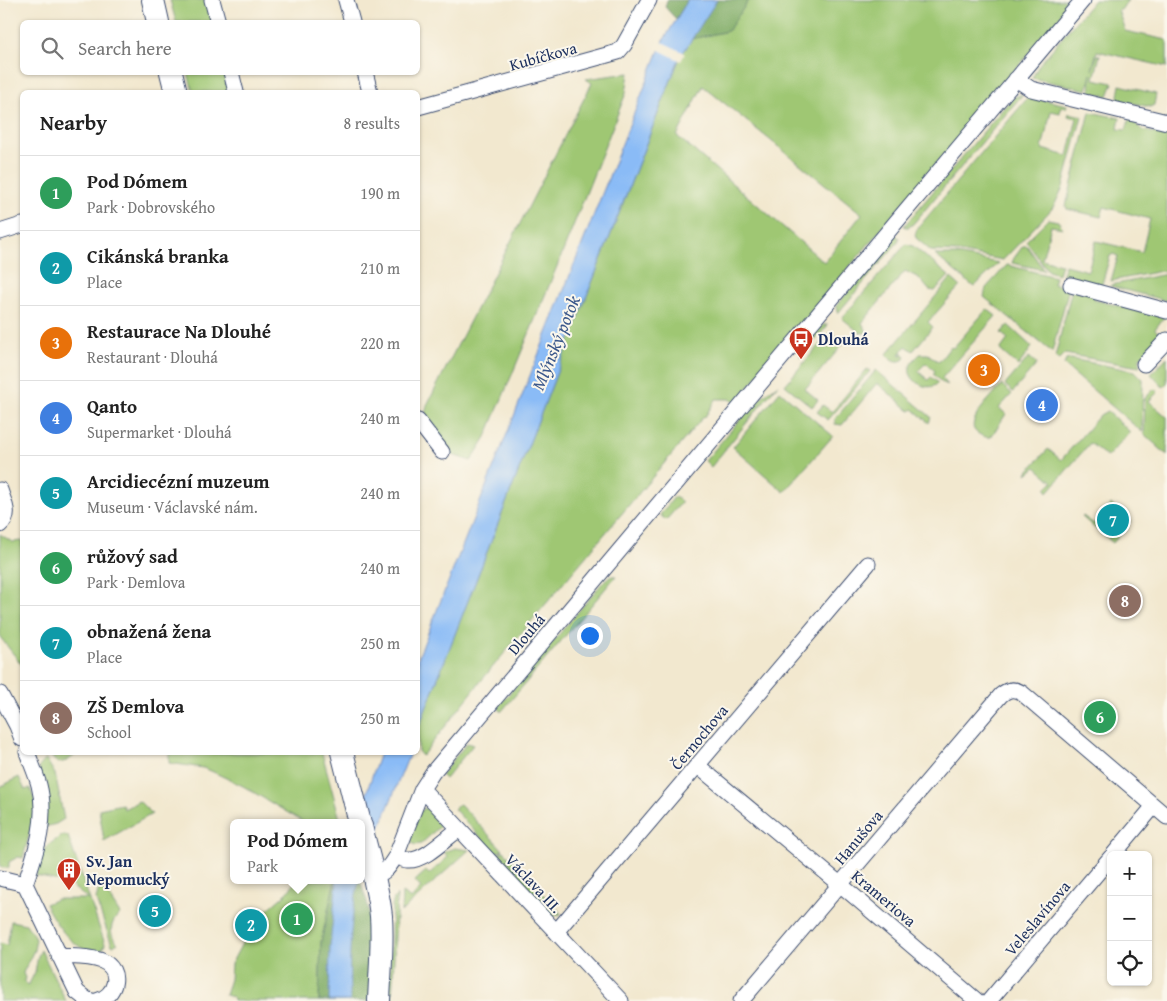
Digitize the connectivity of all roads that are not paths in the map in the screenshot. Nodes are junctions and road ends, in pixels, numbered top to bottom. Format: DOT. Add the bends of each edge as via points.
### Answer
graph roads {
  1 [pos="152,0"];
  2 [pos="212,0"];
  3 [pos="346,0"];
  4 [pos="649,0"];
  5 [pos="1083,0"];
  6 [pos="157,20"];
  7 [pos="217,20"];
  8 [pos="351,20"];
  9 [pos="172,75"];
  10 [pos="232,75"];
  11 [pos="366,75"];
  12 [pos="1016,79"];
  13 [pos="176,90"];
  14 [pos="236,90"];
  15 [pos="370,90"];
  16 [pos="420,107"];
  17 [pos="1167,122"];
  18 [pos="20,226"];
  19 [pos="0,232"];
  20 [pos="1071,285"];
  21 [pos="1167,311"];
  22 [pos="1167,340"];
  23 [pos="1144,364"];
  24 [pos="420,424"];
  25 [pos="442,452"];
  26 [pos="0,490"];
  27 [pos="4,519"];
  28 [pos="868,564"];
  29 [pos="0,694"];
  30 [pos="20,732"];
  31 [pos="28,755"];
  32 [pos="343,755"];
  33 [pos="698,766"];
  34 [pos="422,789"];
  35 [pos="1154,806"];
  36 [pos="1167,817"];
  37 [pos="359,819"];
  38 [pos="459,828"];
  39 [pos="365,843"];
  40 [pos="1116,851"];
  41 [pos="396,856"];
  42 [pos="1107,862"];
  43 [pos="371,866"];
  44 [pos="0,878"];
  45 [pos="25,884"];
  46 [pos="841,885"];
  47 [pos="556,932"];
  48 [pos="60,956"];
  49 [pos="92,1001"];
  50 [pos="96,1001"];
  51 [pos="379,1001"];
  52 [pos="621,1001"];
  53 [pos="741,1001"];
  54 [pos="977,1001"];
  55 [pos="989,1001"];
  1 -- 6 [label="main road"];
  2 -- 7 [label="street"];
  3 -- 8 [label="street"];
  4 -- 16 [label="street, Kubíčkova" via="618,52"];
  5 -- 12 [label="street, Dlouhá"];
  9 -- 13 [label="main road"];
  10 -- 14 [label="street"];
  11 -- 15 [label="street"];
  12 -- 17 [label="street" via="1031,89"];
  12 -- 34 [label="street, Dlouhá"];
  18 -- 19 [label="street"];
  20 -- 21 [label="street"];
  22 -- 23 [label="street"];
  24 -- 25 [label="street"];
  26 -- 27 [label="street"];
  28 -- 33 [label="street, Černochova"];
  29 -- 30 [label="street"];
  31 -- 45 [label="street" via="39,786 42,807 41,831"];
  32 -- 37 [label="main road"];
  33 -- 46 [label="street, Krameriova"];
  33 -- 47 [label="street, Černochova"];
  34 -- 38 [label="street, Václava III."];
  34 -- 41 [label="street, Dlouhá"];
  35 -- 36 [label="street"];
  35 -- 40 [label="street, Veleslavínova"];
  35 -- 46 [label="street, Hanušova" via="1022,693 1010,690 1001,695"];
  38 -- 41 [label="street" via="416,859"];
  38 -- 47 [label="street, Václava III."];
  39 -- 43 [label="main road"];
  41 -- 43 [label="street, Dlouhá" via="386,872"];
  42 -- 55 [label="street, Veleslavínova"];
  43 -- 51 [label="main road" via="382,933"];
  44 -- 45 [label="street"];
  45 -- 48 [label="street"];
  46 -- 53 [label="street, Hanušova"];
  46 -- 54 [label="street, Krameriova"];
  47 -- 52 [label="street, Václava III."];
  48 -- 49 [label="street" via="77,992"];
  48 -- 50 [label="street" via="97,959 110,966 114,987 108,996"];
}
